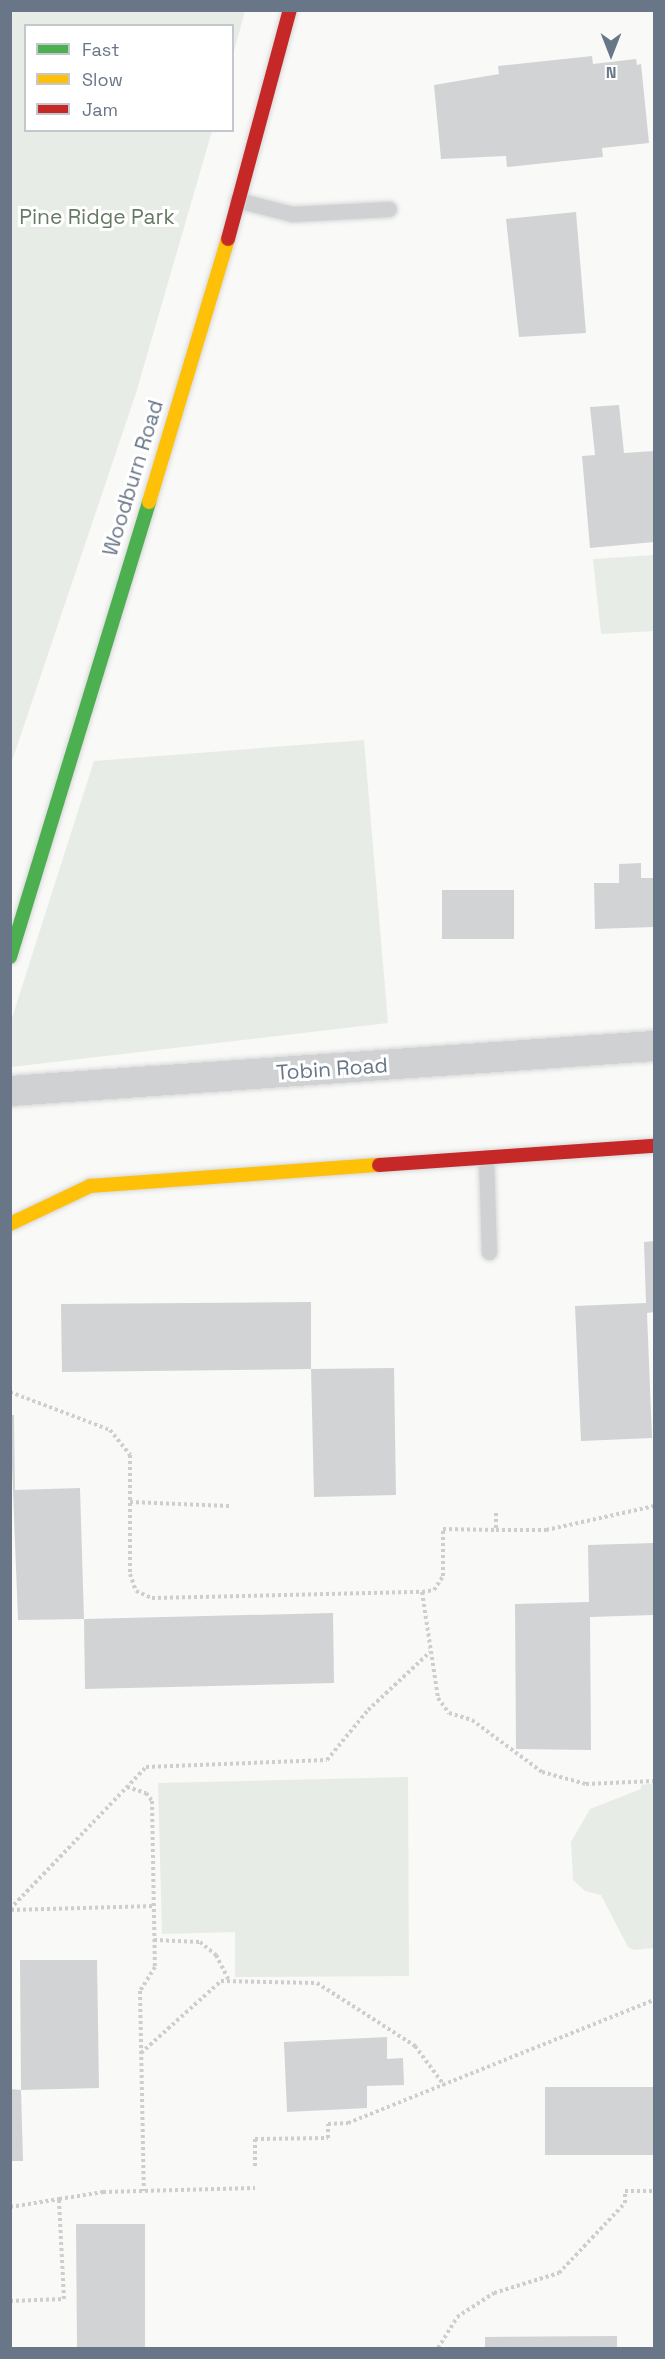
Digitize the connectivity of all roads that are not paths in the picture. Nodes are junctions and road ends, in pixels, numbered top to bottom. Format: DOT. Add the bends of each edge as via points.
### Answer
graph roads {
  1 [pos="290,10"];
  2 [pos="237,201"];
  3 [pos="389,209"];
  4 [pos="10,957"];
  5 [pos="654,1046"];
  6 [pos="10,1091"];
  7 [pos="654,1146"];
  8 [pos="486,1157"];
  9 [pos="10,1224"];
  10 [pos="489,1252"];
  1 -- 2 [label="street, Woodburn Road"];
  2 -- 3 [label="lane" via="292,214"];
  2 -- 4 [label="street, Woodburn Road" via="212,297"];
  5 -- 6 [label="street, Tobin Road"];
  7 -- 8 [label="street"];
  8 -- 9 [label="street" via="90,1186"];
  8 -- 10 [label="lane"];
}
